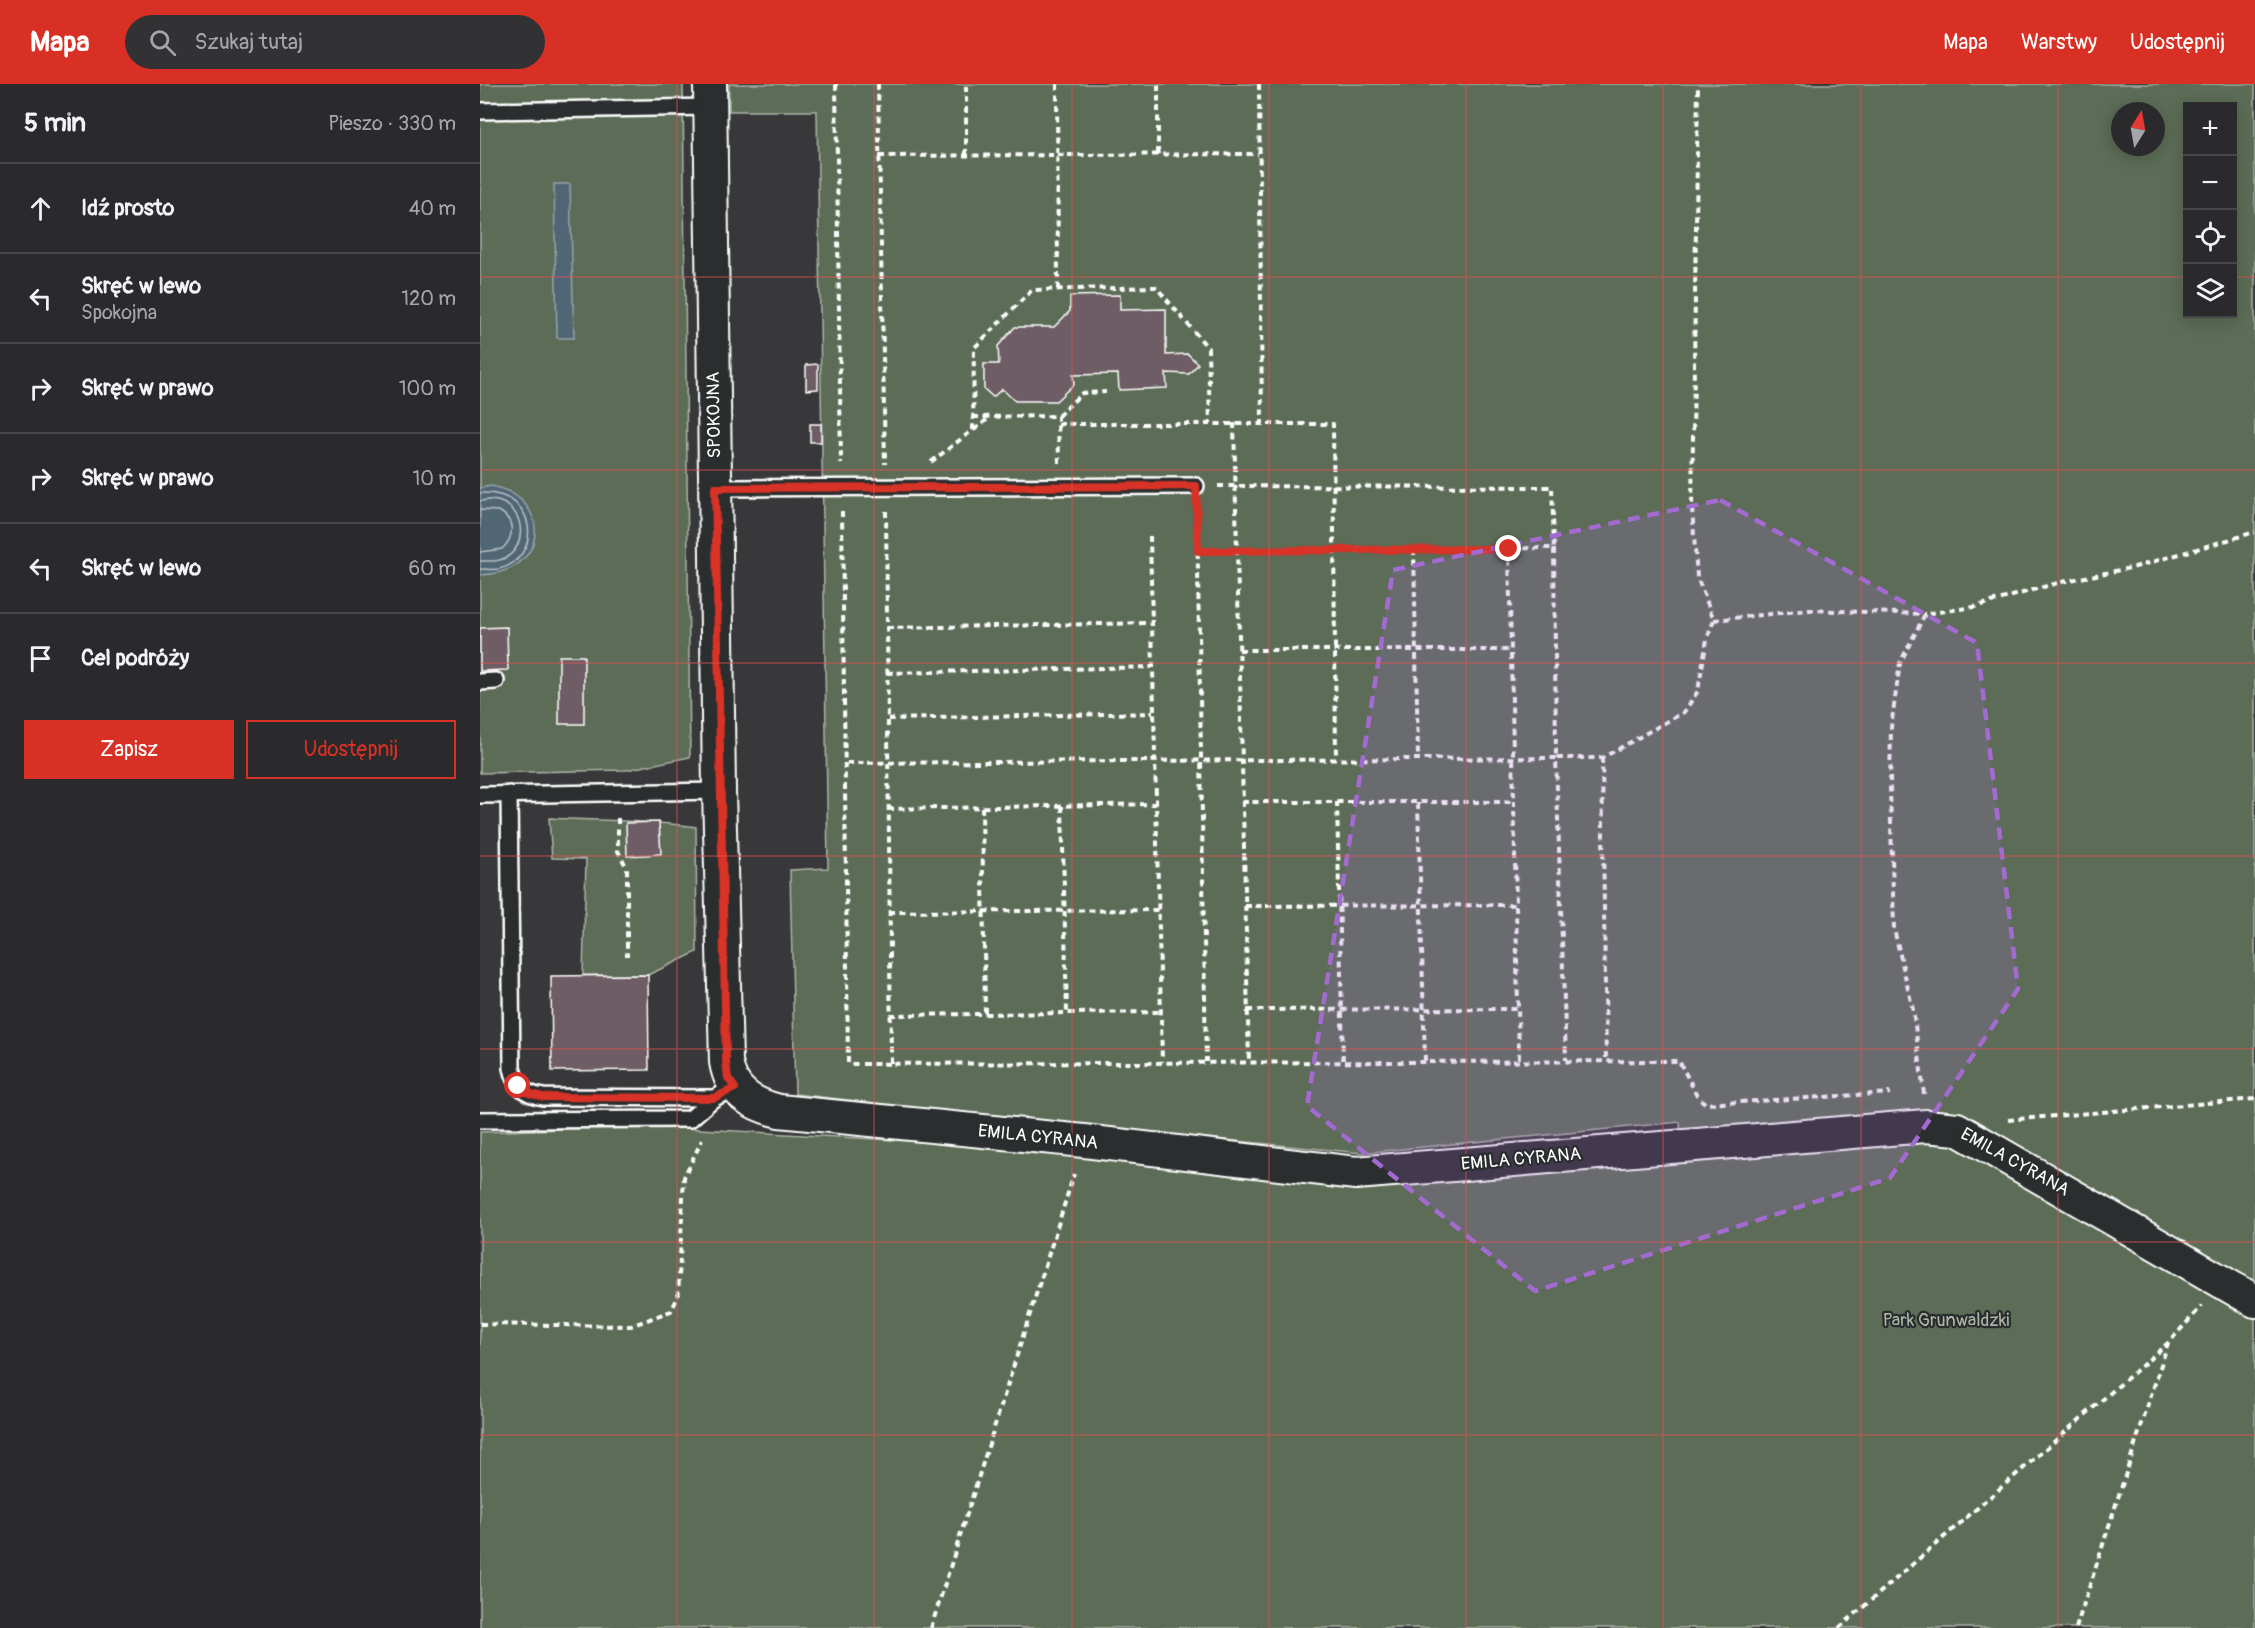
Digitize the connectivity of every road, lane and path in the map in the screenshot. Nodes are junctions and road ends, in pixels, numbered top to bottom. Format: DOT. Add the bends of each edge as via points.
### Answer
graph roads {
  1 [pos="836,84"];
  2 [pos="878,84"];
  3 [pos="966,84"];
  4 [pos="1057,84"];
  5 [pos="1158,84"];
  6 [pos="1259,84"];
  7 [pos="1698,84"];
  8 [pos="710,95"];
  9 [pos="480,111"];
  10 [pos="1258,153"];
  11 [pos="1158,154"];
  12 [pos="966,155"];
  13 [pos="1057,155"];
  14 [pos="879,156"];
  15 [pos="1058,289"];
  16 [pos="1106,392"];
  17 [pos="1058,416"];
  18 [pos="974,417"];
  19 [pos="990,417"];
  20 [pos="1234,423"];
  21 [pos="1058,424"];
  22 [pos="1210,424"];
  23 [pos="1262,424"];
  24 [pos="973,430"];
  25 [pos="929,464"];
  26 [pos="1059,467"];
  27 [pos="841,472"];
  28 [pos="886,472"];
  29 [pos="1196,486"];
  30 [pos="1235,486"];
  31 [pos="1333,486"];
  32 [pos="715,488"];
  33 [pos="886,507"];
  34 [pos="842,508"];
  35 [pos="2255,532"];
  36 [pos="1150,536"];
  37 [pos="1554,548"];
  38 [pos="1414,549"];
  39 [pos="1509,549"];
  40 [pos="1333,550"];
  41 [pos="1198,551"];
  42 [pos="1236,551"];
  43 [pos="1924,614"];
  44 [pos="1714,620"];
  45 [pos="1151,623"];
  46 [pos="887,628"];
  47 [pos="1239,650"];
  48 [pos="1334,650"];
  49 [pos="1416,650"];
  50 [pos="1511,650"];
  51 [pos="1152,667"];
  52 [pos="887,673"];
  53 [pos="496,681"];
  54 [pos="480,682"];
  55 [pos="1153,713"];
  56 [pos="888,719"];
  57 [pos="1201,758"];
  58 [pos="1241,758"];
  59 [pos="1336,758"];
  60 [pos="1418,758"];
  61 [pos="1513,758"];
  62 [pos="1556,758"];
  63 [pos="1602,758"];
  64 [pos="1155,759"];
  65 [pos="888,762"];
  66 [pos="847,763"];
  67 [pos="719,791"];
  68 [pos="617,793"];
  69 [pos="509,794"];
  70 [pos="480,795"];
  71 [pos="1242,802"];
  72 [pos="1337,802"];
  73 [pos="1418,802"];
  74 [pos="1514,802"];
  75 [pos="1156,804"];
  76 [pos="1062,806"];
  77 [pos="982,807"];
  78 [pos="888,809"];
  79 [pos="1516,905"];
  80 [pos="1245,906"];
  81 [pos="1339,906"];
  82 [pos="1421,906"];
  83 [pos="1158,910"];
  84 [pos="983,911"];
  85 [pos="1065,911"];
  86 [pos="889,912"];
  87 [pos="627,956"];
  88 [pos="1519,1009"];
  89 [pos="1247,1010"];
  90 [pos="1341,1010"];
  91 [pos="1424,1010"];
  92 [pos="1161,1012"];
  93 [pos="1067,1013"];
  94 [pos="985,1014"];
  95 [pos="890,1015"];
  96 [pos="1520,1060"];
  97 [pos="1566,1060"];
  98 [pos="1343,1061"];
  99 [pos="1425,1061"];
  100 [pos="1606,1061"];
  101 [pos="1162,1062"];
  102 [pos="1206,1062"];
  103 [pos="1249,1062"];
  104 [pos="891,1063"];
  105 [pos="1924,1091"];
  106 [pos="1912,1092"];
  107 [pos="1901,1093"];
  108 [pos="732,1095"];
  109 [pos="2255,1099"];
  110 [pos="480,1120"];
  111 [pos="1926,1126"];
  112 [pos="1957,1129"];
  113 [pos="1084,1141"];
  114 [pos="2223,1282"];
  115 [pos="2255,1301"];
  116 [pos="480,1324"];
  117 [pos="2168,1343"];
  118 [pos="931,1628"];
  119 [pos="1839,1628"];
  120 [pos="2076,1628"];
  1 -- 27 [label="path"];
  2 -- 14 [label="path"];
  3 -- 12 [label="path"];
  4 -- 13 [label="path"];
  5 -- 11 [label="path"];
  6 -- 10 [label="path"];
  7 -- 44 [label="path" via="1693,519 1697,577"];
  8 -- 9 [label="lane"];
  8 -- 32 [label="street, SPOKOJNA"];
  10 -- 11 [label="path"];
  10 -- 23 [label="path"];
  11 -- 13 [label="path"];
  12 -- 13 [label="path"];
  12 -- 14 [label="path"];
  13 -- 15 [label="path"];
  14 -- 28 [label="path"];
  15 -- 18 [label="path" via="1032,290 974,348"];
  15 -- 22 [label="path" via="1156,287 1208,348"];
  16 -- 17 [label="path" via="1082,393"];
  17 -- 19 [label="path"];
  17 -- 21 [label="path"];
  18 -- 19 [label="path"];
  18 -- 24 [label="path"];
  19 -- 24 [label="path"];
  20 -- 22 [label="path"];
  20 -- 23 [label="path"];
  20 -- 30 [label="path"];
  21 -- 22 [label="path"];
  21 -- 26 [label="path"];
  23 -- 31 [label="path" via="1333,424"];
  24 -- 25 [label="path"];
  29 -- 32 [label="lane"];
  29 -- 41 [label="path"];
  30 -- 31 [label="path"];
  30 -- 42 [label="path"];
  31 -- 37 [label="path" via="1552,487"];
  31 -- 40 [label="path"];
  32 -- 67 [label="street, SPOKOJNA"];
  33 -- 46 [label="path"];
  34 -- 66 [label="path"];
  35 -- 43 [label="path" via="1974,607"];
  36 -- 45 [label="path"];
  37 -- 39 [label="path"];
  37 -- 62 [label="path"];
  38 -- 39 [label="path"];
  38 -- 40 [label="path"];
  38 -- 49 [label="path"];
  39 -- 50 [label="path"];
  40 -- 42 [label="path"];
  40 -- 48 [label="path"];
  41 -- 42 [label="path"];
  41 -- 57 [label="path"];
  42 -- 47 [label="path"];
  43 -- 44 [label="path" via="1808,610"];
  43 -- 105 [label="path" via="1900,663 1890,767 1894,929 1913,1010"];
  44 -- 63 [label="path" via="1698,692 1684,712"];
  45 -- 46 [label="path"];
  45 -- 51 [label="path"];
  46 -- 52 [label="path"];
  47 -- 48 [label="path"];
  47 -- 58 [label="path"];
  48 -- 49 [label="path"];
  48 -- 59 [label="path"];
  49 -- 50 [label="path"];
  49 -- 60 [label="path"];
  50 -- 61 [label="path"];
  51 -- 52 [label="path"];
  51 -- 55 [label="path"];
  52 -- 56 [label="path"];
  53 -- 54 [label="lane"];
  55 -- 56 [label="path"];
  55 -- 64 [label="path"];
  56 -- 65 [label="path"];
  57 -- 58 [label="path"];
  57 -- 64 [label="path"];
  57 -- 102 [label="path"];
  58 -- 59 [label="path"];
  58 -- 71 [label="path"];
  59 -- 60 [label="path"];
  60 -- 61 [label="path"];
  61 -- 62 [label="path"];
  61 -- 74 [label="path"];
  62 -- 63 [label="path"];
  62 -- 97 [label="path"];
  63 -- 100 [label="path"];
  64 -- 65 [label="path"];
  64 -- 75 [label="path"];
  65 -- 66 [label="path"];
  65 -- 78 [label="path"];
  66 -- 104 [label="path" via="848,1064"];
  67 -- 68 [label="lane"];
  67 -- 108 [label="street, SPOKOJNA" via="726,1062"];
  68 -- 69 [label="lane"];
  68 -- 87 [label="path" via="618,851 627,868"];
  69 -- 70 [label="lane"];
  69 -- 108 [label="lane" via="512,1068 518,1086 543,1097"];
  71 -- 72 [label="path"];
  71 -- 80 [label="path"];
  72 -- 73 [label="path"];
  72 -- 81 [label="path"];
  73 -- 74 [label="path"];
  73 -- 82 [label="path"];
  74 -- 79 [label="path"];
  75 -- 76 [label="path"];
  75 -- 83 [label="path"];
  76 -- 77 [label="path"];
  76 -- 85 [label="path"];
  77 -- 78 [label="path"];
  77 -- 84 [label="path"];
  78 -- 86 [label="path"];
  79 -- 82 [label="path"];
  79 -- 88 [label="path"];
  80 -- 81 [label="path"];
  80 -- 89 [label="path"];
  81 -- 82 [label="path"];
  81 -- 90 [label="path"];
  82 -- 91 [label="path"];
  83 -- 85 [label="path"];
  83 -- 92 [label="path"];
  84 -- 85 [label="path"];
  84 -- 86 [label="path"];
  84 -- 94 [label="path"];
  85 -- 93 [label="path"];
  86 -- 95 [label="path"];
  88 -- 91 [label="path"];
  88 -- 96 [label="path"];
  89 -- 90 [label="path"];
  89 -- 103 [label="path"];
  90 -- 91 [label="path"];
  90 -- 98 [label="path"];
  91 -- 99 [label="path"];
  92 -- 93 [label="path"];
  92 -- 101 [label="path"];
  93 -- 94 [label="path"];
  94 -- 95 [label="path"];
  95 -- 104 [label="path"];
  96 -- 97 [label="path"];
  96 -- 99 [label="path"];
  97 -- 100 [label="path"];
  98 -- 99 [label="path"];
  98 -- 103 [label="path"];
  100 -- 107 [label="path" via="1679,1061 1698,1097 1706,1104"];
  101 -- 102 [label="path"];
  101 -- 104 [label="path"];
  102 -- 103 [label="path"];
  105 -- 106 [label="path"];
  105 -- 111 [label="path"];
  108 -- 110 [label="lane" via="690,1119"];
  108 -- 113 [label="street, EMILA CYRANA" via="779,1112"];
  108 -- 116 [label="path" via="684,1177 678,1297 671,1311 631,1326"];
  109 -- 112 [label="path" via="1985,1122"];
  111 -- 112 [label="street, EMILA CYRANA"];
  111 -- 113 [label="street, EMILA CYRANA" via="1356,1173"];
  112 -- 114 [label="street, EMILA CYRANA"];
  113 -- 118 [label="path"];
  114 -- 115 [label="street, EMILA CYRANA"];
  114 -- 117 [label="path"];
  117 -- 119 [label="path"];
  117 -- 120 [label="path"];
}
